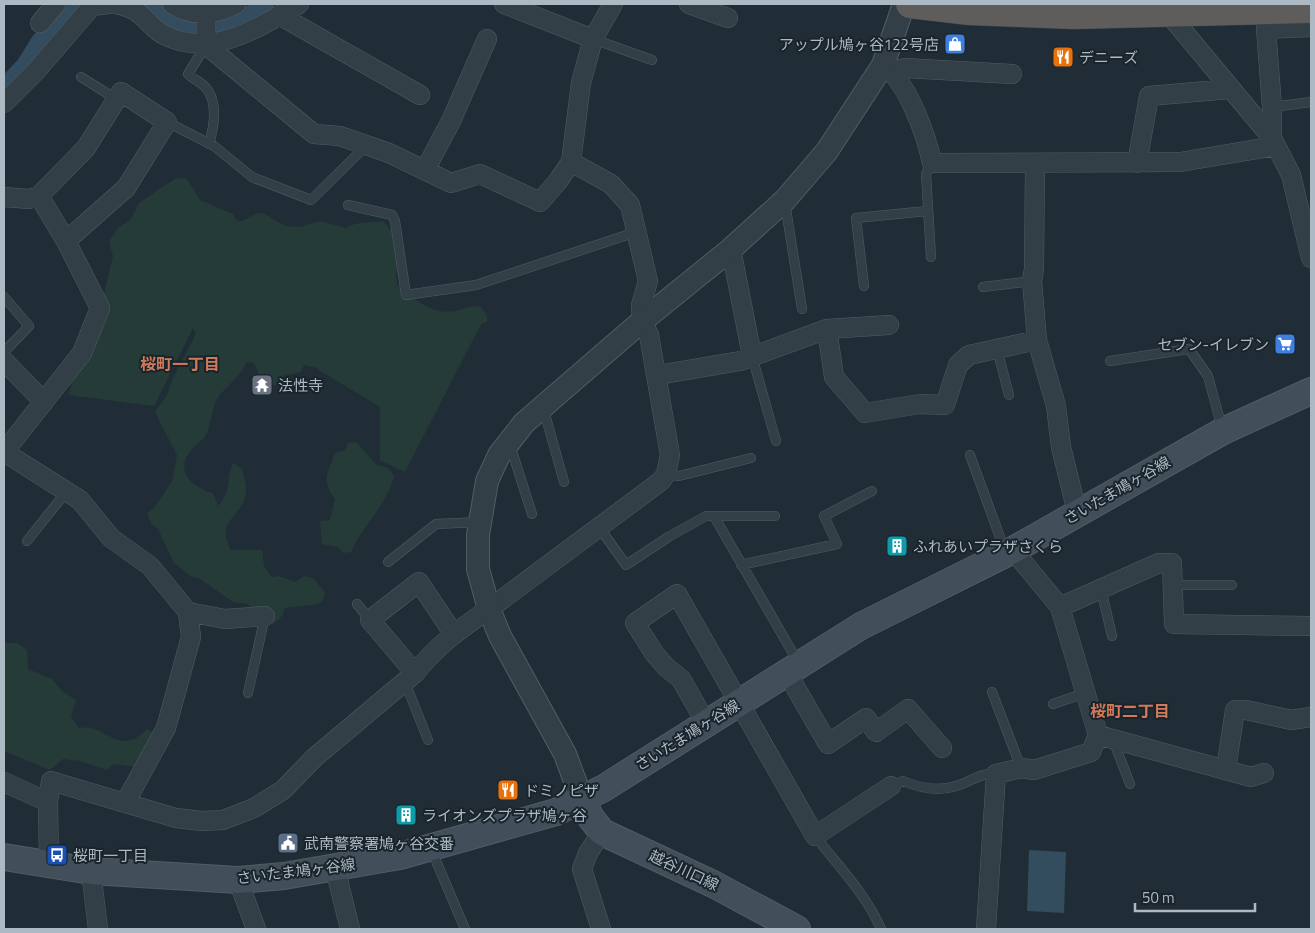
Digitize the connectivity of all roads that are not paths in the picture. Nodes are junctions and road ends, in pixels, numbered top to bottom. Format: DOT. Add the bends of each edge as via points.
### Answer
graph roads {
  1 [pos="56,4"];
  2 [pos="109,4"];
  3 [pos="116,4"];
  4 [pos="172,4"];
  5 [pos="236,4"];
  6 [pos="299,4"];
  7 [pos="504,4"];
  8 [pos="613,4"];
  9 [pos="689,4"];
  10 [pos="904,4"];
  11 [pos="910,4"];
  12 [pos="1311,9"];
  13 [pos="1168,13"];
  14 [pos="206,15"];
  15 [pos="279,15"];
  16 [pos="728,18"];
  17 [pos="40,22"];
  18 [pos="1311,27"];
  19 [pos="487,39"];
  20 [pos="593,39"];
  21 [pos="206,44"];
  22 [pos="652,60"];
  23 [pos="887,68"];
  24 [pos="1012,74"];
  25 [pos="81,77"];
  26 [pos="1230,89"];
  27 [pos="420,95"];
  28 [pos="116,99"];
  29 [pos="1311,102"];
  30 [pos="4,103"];
  31 [pos="1272,107"];
  32 [pos="167,122"];
  33 [pos="1274,142"];
  34 [pos="209,144"];
  35 [pos="367,145"];
  36 [pos="571,162"];
  37 [pos="932,163"];
  38 [pos="1137,163"];
  39 [pos="1035,164"];
  40 [pos="425,170"];
  41 [pos="39,196"];
  42 [pos="4,197"];
  43 [pos="784,200"];
  44 [pos="348,205"];
  45 [pos="927,211"];
  46 [pos="636,232"];
  47 [pos="66,241"];
  48 [pos="732,249"];
  49 [pos="931,257"];
  50 [pos="1311,258"];
  51 [pos="1032,281"];
  52 [pos="864,286"];
  53 [pos="983,287"];
  54 [pos="4,297"];
  55 [pos="802,309"];
  56 [pos="642,321"];
  57 [pos="889,325"];
  58 [pos="827,330"];
  59 [pos="1037,340"];
  60 [pos="997,349"];
  61 [pos="4,352"];
  62 [pos="752,356"];
  63 [pos="4,361"];
  64 [pos="1110,361"];
  65 [pos="658,375"];
  66 [pos="1311,391"];
  67 [pos="1009,395"];
  68 [pos="44,402"];
  69 [pos="543,407"];
  70 [pos="1223,431"];
  71 [pos="776,441"];
  72 [pos="509,442"];
  73 [pos="4,452"];
  74 [pos="970,455"];
  75 [pos="751,458"];
  76 [pos="666,474"];
  77 [pos="564,482"];
  78 [pos="67,491"];
  79 [pos="872,491"];
  80 [pos="1077,512"];
  81 [pos="532,514"];
  82 [pos="775,516"];
  83 [pos="715,518"];
  84 [pos="480,522"];
  85 [pos="599,527"];
  86 [pos="27,541"];
  87 [pos="1009,552"];
  88 [pos="388,562"];
  89 [pos="741,565"];
  90 [pos="1174,585"];
  91 [pos="1232,585"];
  92 [pos="1101,589"];
  93 [pos="357,604"];
  94 [pos="1060,607"];
  95 [pos="489,610"];
  96 [pos="188,612"];
  97 [pos="266,616"];
  98 [pos="370,620"];
  99 [pos="1311,626"];
  100 [pos="453,633"];
  101 [pos="1112,636"];
  102 [pos="793,668"];
  103 [pos="410,678"];
  104 [pos="992,692"];
  105 [pos="248,693"];
  106 [pos="1085,693"];
  107 [pos="738,703"];
  108 [pos="1053,704"];
  109 [pos="1311,717"];
  110 [pos="706,723"];
  111 [pos="1105,737"];
  112 [pos="428,740"];
  113 [pos="942,748"];
  114 [pos="1020,768"];
  115 [pos="1226,769"];
  116 [pos="1264,773"];
  117 [pos="996,774"];
  118 [pos="4,782"];
  119 [pos="1130,784"];
  120 [pos="891,786"];
  121 [pos="582,800"];
  122 [pos="48,802"];
  123 [pos="125,803"];
  124 [pos="602,832"];
  125 [pos="816,836"];
  126 [pos="430,849"];
  127 [pos="4,857"];
  128 [pos="50,863"];
  129 [pos="334,868"];
  130 [pos="91,871"];
  131 [pos="238,880"];
  132 [pos="98,929"];
  133 [pos="256,929"];
  134 [pos="350,929"];
  135 [pos="465,929"];
  136 [pos="602,929"];
  137 [pos="797,929"];
  138 [pos="881,929"];
  139 [pos="986,929"];
  1 -- 17 [label="street"];
  2 -- 30 [label="street" via="92,6"];
  3 -- 21 [label="street" via="136,12 162,34 183,43"];
  4 -- 14 [label="street"];
  5 -- 14 [label="street"];
  6 -- 15 [label="street"];
  7 -- 20 [label="street"];
  8 -- 20 [label="street"];
  9 -- 16 [label="street"];
  10 -- 23 [label="street"];
  11 -- 13 [label="highway" via="1017,14"];
  12 -- 13 [label="highway"];
  13 -- 26 [label="street"];
  14 -- 21 [label="street"];
  15 -- 21 [label="street" via="252,31"];
  15 -- 27 [label="street"];
  18 -- 31 [label="street" via="1266,29"];
  19 -- 40 [label="street" via="451,121"];
  20 -- 22 [label="lane"];
  20 -- 36 [label="street" via="581,83"];
  21 -- 34 [label="lane" via="188,74 207,88 211,100 214,129"];
  21 -- 35 [label="street" via="314,134 340,136"];
  23 -- 24 [label="street"];
  23 -- 37 [label="street" via="904,90 928,142"];
  23 -- 43 [label="street" via="827,150"];
  25 -- 28 [label="lane"];
  26 -- 33 [label="street"];
  26 -- 38 [label="street" via="1149,96"];
  28 -- 32 [label="street" via="121,92"];
  28 -- 41 [label="street" via="86,148"];
  29 -- 31 [label="lane"];
  31 -- 33 [label="street"];
  32 -- 34 [label="lane"];
  32 -- 47 [label="street" via="126,188"];
  33 -- 38 [label="street" via="1180,162"];
  33 -- 50 [label="street" via="1291,175"];
  34 -- 35 [label="lane" via="252,177 311,200"];
  35 -- 40 [label="street"];
  36 -- 40 [label="street" via="540,202 480,174 451,183"];
  36 -- 46 [label="street" via="611,184 630,205"];
  37 -- 39 [label="street"];
  37 -- 45 [label="lane" via="926,174"];
  38 -- 39 [label="street"];
  39 -- 51 [label="street"];
  41 -- 42 [label="street"];
  41 -- 47 [label="street"];
  43 -- 48 [label="street"];
  43 -- 55 [label="lane"];
  44 -- 46 [label="lane" via="392,215 406,295 476,285"];
  45 -- 49 [label="lane"];
  45 -- 52 [label="lane" via="856,218"];
  46 -- 56 [label="street" via="648,281 641,305"];
  47 -- 68 [label="street" via="100,308 82,352"];
  48 -- 56 [label="street"];
  48 -- 62 [label="street"];
  51 -- 53 [label="lane"];
  51 -- 59 [label="street"];
  54 -- 61 [label="lane" via="29,326"];
  56 -- 65 [label="street" via="649,335"];
  56 -- 69 [label="street"];
  57 -- 58 [label="street"];
  58 -- 60 [label="street" via="834,377 865,413 920,404 945,405 958,365 969,355"];
  58 -- 62 [label="street"];
  59 -- 60 [label="street"];
  59 -- 80 [label="street" via="1056,406 1061,448"];
  60 -- 67 [label="lane"];
  62 -- 65 [label="street" via="740,361"];
  62 -- 71 [label="lane"];
  63 -- 68 [label="street"];
  64 -- 70 [label="lane" via="1189,349 1208,376"];
  65 -- 76 [label="street" via="670,455"];
  66 -- 70 [label="main road, さいたま鳩ヶ谷線"];
  68 -- 73 [label="street"];
  69 -- 72 [label="street"];
  69 -- 77 [label="lane"];
  70 -- 80 [label="main road, さいたま鳩ヶ谷線"];
  72 -- 81 [label="lane"];
  72 -- 84 [label="street" via="487,481"];
  73 -- 78 [label="street"];
  74 -- 87 [label="lane"];
  75 -- 76 [label="lane" via="679,476"];
  76 -- 85 [label="street"];
  78 -- 86 [label="lane"];
  78 -- 96 [label="street" via="80,500 111,538 150,566"];
  79 -- 89 [label="lane" via="824,516 837,544"];
  80 -- 87 [label="main road, さいたま鳩ヶ谷線"];
  82 -- 83 [label="lane"];
  83 -- 85 [label="lane" via="706,516 626,565"];
  83 -- 89 [label="lane"];
  84 -- 88 [label="lane" via="436,524"];
  84 -- 95 [label="street" via="478,569"];
  85 -- 95 [label="street"];
  87 -- 94 [label="street"];
  87 -- 102 [label="main road, さいたま鳩ヶ谷線" via="861,626"];
  89 -- 102 [label="lane"];
  90 -- 91 [label="lane"];
  90 -- 92 [label="street" via="1172,563 1159,563"];
  90 -- 99 [label="street" via="1174,624"];
  92 -- 94 [label="street"];
  92 -- 101 [label="lane"];
  93 -- 98 [label="lane"];
  94 -- 106 [label="street"];
  95 -- 100 [label="street"];
  95 -- 121 [label="street" via="500,636 566,754"];
  96 -- 97 [label="street" via="225,619"];
  96 -- 123 [label="street" via="191,637 166,728"];
  97 -- 105 [label="lane"];
  98 -- 100 [label="street" via="419,582"];
  98 -- 103 [label="street"];
  100 -- 103 [label="street"];
  102 -- 107 [label="main road, さいたま鳩ヶ谷線"];
  102 -- 113 [label="street" via="828,744 866,718 876,732 908,709"];
  103 -- 112 [label="lane"];
  103 -- 123 [label="street" via="314,758 283,790 254,808 223,820 201,821 176,818"];
  104 -- 114 [label="lane"];
  106 -- 108 [label="lane"];
  106 -- 111 [label="street"];
  107 -- 110 [label="main road, さいたま鳩ヶ谷線"];
  107 -- 110 [label="street" via="677,594 635,623 654,653 681,679"];
  107 -- 125 [label="street"];
  109 -- 115 [label="street" via="1291,720 1235,710"];
  110 -- 121 [label="main road, さいたま鳩ヶ谷線"];
  111 -- 114 [label="street" via="1091,752 1034,770"];
  111 -- 115 [label="street"];
  111 -- 119 [label="lane"];
  114 -- 117 [label="street"];
  115 -- 116 [label="street" via="1251,776"];
  117 -- 120 [label="lane" via="986,772 955,786 922,789 903,781"];
  117 -- 139 [label="street"];
  118 -- 122 [label="street"];
  120 -- 125 [label="street"];
  121 -- 124 [label="main road"];
  121 -- 126 [label="main road, さいたま鳩ヶ谷線" via="531,821"];
  122 -- 123 [label="street" via="52,781"];
  122 -- 128 [label="street"];
  124 -- 136 [label="street" via="582,869"];
  124 -- 137 [label="main road, 越谷川口線" via="705,880"];
  125 -- 138 [label="lane" via="850,879"];
  126 -- 129 [label="main road, さいたま鳩ヶ谷線"];
  126 -- 135 [label="lane"];
  127 -- 128 [label="main road, さいたま鳩ヶ谷線"];
  128 -- 130 [label="main road, さいたま鳩ヶ谷線"];
  129 -- 131 [label="main road, さいたま鳩ヶ谷線"];
  129 -- 134 [label="street"];
  130 -- 131 [label="main road, さいたま鳩ヶ谷線"];
  130 -- 132 [label="street"];
  131 -- 133 [label="street"];
}
